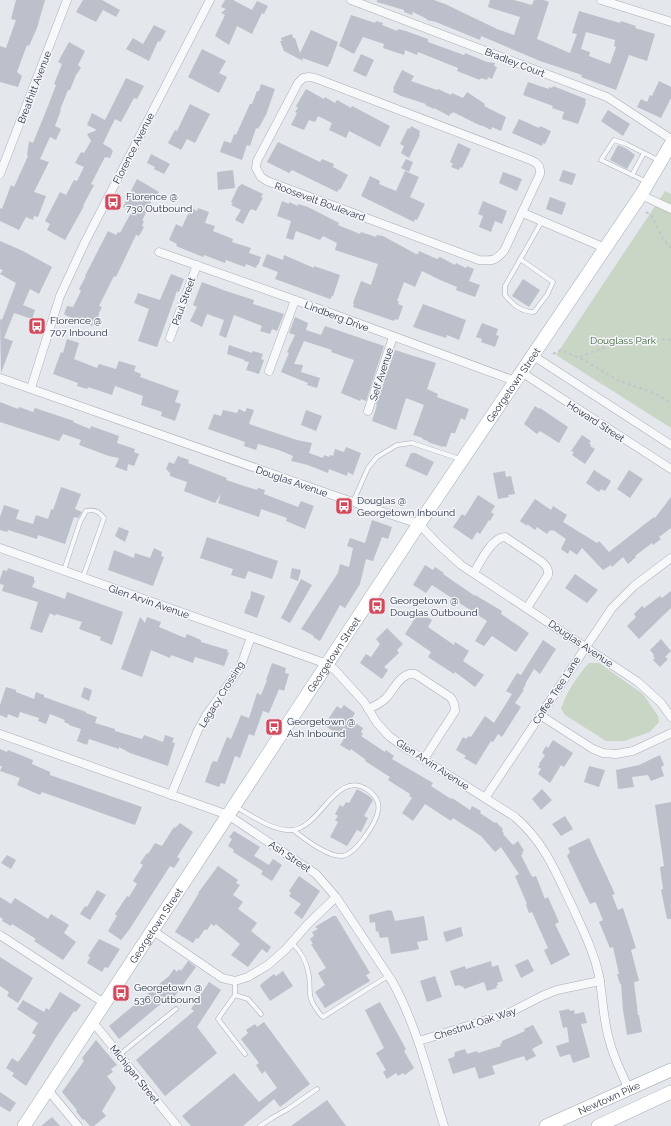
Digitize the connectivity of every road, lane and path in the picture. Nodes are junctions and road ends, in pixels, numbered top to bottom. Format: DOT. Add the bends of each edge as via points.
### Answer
graph roads {
  1 [pos="67,0"];
  2 [pos="210,0"];
  3 [pos="351,0"];
  4 [pos="602,0"];
  5 [pos="671,22"];
  6 [pos="668,149"];
  7 [pos="644,153"];
  8 [pos="0,174"];
  9 [pos="632,175"];
  10 [pos="648,182"];
  11 [pos="641,195"];
  12 [pos="671,209"];
  13 [pos="646,212"];
  14 [pos="523,213"];
  15 [pos="542,221"];
  16 [pos="605,248"];
  17 [pos="671,248"];
  18 [pos="159,252"];
  19 [pos="520,259"];
  20 [pos="196,265"];
  21 [pos="295,300"];
  22 [pos="393,337"];
  23 [pos="170,338"];
  24 [pos="671,340"];
  25 [pos="553,354"];
  26 [pos="532,355"];
  27 [pos="580,357"];
  28 [pos="269,371"];
  29 [pos="518,377"];
  30 [pos="0,378"];
  31 [pos="31,388"];
  32 [pos="671,403"];
  33 [pos="368,411"];
  34 [pos="671,445"];
  35 [pos="462,460"];
  36 [pos="671,469"];
  37 [pos="353,502"];
  38 [pos="419,524"];
  39 [pos="0,548"];
  40 [pos="671,558"];
  41 [pos="64,570"];
  42 [pos="474,573"];
  43 [pos="83,577"];
  44 [pos="527,608"];
  45 [pos="251,637"];
  46 [pos="585,647"];
  47 [pos="327,664"];
  48 [pos="368,709"];
  49 [pos="540,715"];
  50 [pos="671,717"];
  51 [pos="671,733"];
  52 [pos="0,734"];
  53 [pos="424,759"];
  54 [pos="171,795"];
  55 [pos="485,798"];
  56 [pos="231,810"];
  57 [pos="293,830"];
  58 [pos="336,897"];
  59 [pos="152,930"];
  60 [pos="0,935"];
  61 [pos="291,943"];
  62 [pos="388,976"];
  63 [pos="235,981"];
  64 [pos="600,981"];
  65 [pos="235,995"];
  66 [pos="104,1003"];
  67 [pos="176,1009"];
  68 [pos="261,1014"];
  69 [pos="92,1022"];
  70 [pos="419,1041"];
  71 [pos="245,1054"];
  72 [pos="119,1055"];
  73 [pos="671,1070"];
  74 [pos="317,1089"];
  75 [pos="48,1090"];
  76 [pos="629,1090"];
  77 [pos="671,1092"];
  78 [pos="24,1126"];
  79 [pos="78,1126"];
  80 [pos="178,1126"];
  81 [pos="260,1126"];
  82 [pos="444,1126"];
  83 [pos="546,1126"];
  84 [pos="598,1126"];
  1 -- 8 [label="street, Breathitt Avenue"];
  2 -- 31 [label="street, Florence Avenue" via="84,242 60,296"];
  3 -- 6 [label="street, Bradley Court" via="608,97"];
  4 -- 5 [label="street"];
  6 -- 7 [label="lane"];
  6 -- 10 [label="main road, Georgetown Street"];
  7 -- 9 [label="lane"];
  7 -- 9 [label="lane" via="614,140 601,160"];
  9 -- 10 [label="lane"];
  10 -- 11 [label="main road, Georgetown Street"];
  11 -- 12 [label="street"];
  11 -- 16 [label="main road, Georgetown Street"];
  13 -- 17 [label="path" via="654,220 663,239"];
  14 -- 14 [label="street, Roosevelt Boulevard" via="540,174 539,166 534,161 315,78 303,78 298,82 257,160 256,168 261,178 267,181 479,260 490,261 497,258 504,250"];
  14 -- 15 [label="street"];
  15 -- 16 [label="street"];
  15 -- 19 [label="lane"];
  16 -- 26 [label="main road, Georgetown Street"];
  18 -- 20 [label="street, Lindberg Drive"];
  19 -- 19 [label="lane" via="505,286 505,295 512,304 525,312 534,312 553,282"];
  20 -- 21 [label="street, Lindberg Drive"];
  20 -- 23 [label="street, Paul Street"];
  21 -- 22 [label="street, Lindberg Drive"];
  21 -- 28 [label="street"];
  22 -- 29 [label="street, Lindberg Drive"];
  22 -- 33 [label="street, Self Avenue"];
  24 -- 27 [label="path" via="647,339 590,352"];
  25 -- 27 [label="path" via="561,350"];
  26 -- 29 [label="main road, Georgetown Street"];
  26 -- 34 [label="street, Howard Street"];
  27 -- 32 [label="path" via="617,380 654,393"];
  29 -- 35 [label="main road, Georgetown Street"];
  29 -- 36 [label="street, Howard Street"];
  30 -- 31 [label="street, Douglas Avenue"];
  31 -- 37 [label="street, Douglas Avenue"];
  35 -- 37 [label="lane" via="412,443 397,445 378,457 368,468"];
  35 -- 38 [label="main road, Georgetown Street"];
  37 -- 38 [label="street, Douglas Avenue"];
  38 -- 42 [label="street, Douglas Avenue" via="448,554"];
  38 -- 47 [label="main road, Georgetown Street"];
  39 -- 41 [label="street, Glen Arvin Avenue"];
  40 -- 46 [label="street, Coffee Tree Lane" via="623,595"];
  41 -- 43 [label="street, Glen Arvin Avenue"];
  41 -- 43 [label="lane" via="80,522 86,511 92,509 104,518"];
  42 -- 44 [label="street, Douglas Avenue"];
  42 -- 44 [label="street" via="496,540 505,537 518,545 549,570"];
  43 -- 45 [label="street, Glen Arvin Avenue"];
  44 -- 46 [label="street, Douglas Avenue"];
  45 -- 47 [label="street, Glen Arvin Avenue"];
  45 -- 54 [label="street, Legacy Crossing" via="240,668 198,730"];
  46 -- 49 [label="street, Coffee Tree Lane"];
  46 -- 50 [label="street, Douglas Avenue" via="638,682 661,703"];
  47 -- 48 [label="street, Glen Arvin Avenue"];
  47 -- 56 [label="main road, Georgetown Street"];
  48 -- 53 [label="street, Glen Arvin Avenue" via="389,736"];
  48 -- 53 [label="street" via="386,698 401,679 410,673 450,697 455,711"];
  49 -- 51 [label="street" via="603,753 633,751"];
  49 -- 55 [label="street, Coffee Tree Lane"];
  52 -- 54 [label="street, Ash Street"];
  53 -- 55 [label="street, Glen Arvin Avenue"];
  54 -- 56 [label="street, Ash Street"];
  55 -- 64 [label="street, Glen Arvin Avenue" via="520,821 543,847 589,944"];
  56 -- 57 [label="lane" via="279,829"];
  56 -- 58 [label="street, Ash Street" via="316,874"];
  56 -- 59 [label="main road, Georgetown Street"];
  57 -- 57 [label="lane" via="308,823 333,795 349,786 363,786 378,803 375,820 361,842 345,855 334,855 323,850"];
  58 -- 61 [label="street"];
  58 -- 62 [label="street, Ash Street"];
  59 -- 63 [label="street" via="222,978"];
  59 -- 66 [label="main road, Georgetown Street"];
  60 -- 66 [label="street"];
  61 -- 62 [label="lane" via="306,962 310,977 310,998 323,1017"];
  61 -- 63 [label="street" via="268,965 248,977"];
  62 -- 70 [label="street, Ash Street" via="399,994"];
  63 -- 65 [label="lane"];
  64 -- 70 [label="street, Chestnut Oak Way" via="557,990 509,1013"];
  64 -- 76 [label="street, Glen Arvin Avenue" via="609,1040"];
  65 -- 68 [label="lane" via="248,998"];
  65 -- 71 [label="lane" via="218,1019"];
  66 -- 69 [label="main road, Georgetown Street"];
  67 -- 72 [label="lane"];
  69 -- 72 [label="street, Michigan Street"];
  69 -- 75 [label="main road, Georgetown Street"];
  70 -- 82 [label="street, Ash Street"];
  72 -- 80 [label="street, Michigan Street"];
  73 -- 76 [label="main road, Newtown Pike"];
  74 -- 81 [label="lane"];
  75 -- 78 [label="main road, Georgetown Street"];
  75 -- 79 [label="street"];
  76 -- 83 [label="main road, Newtown Pike"];
  77 -- 84 [label="main road, Newtown Pike"];
}
